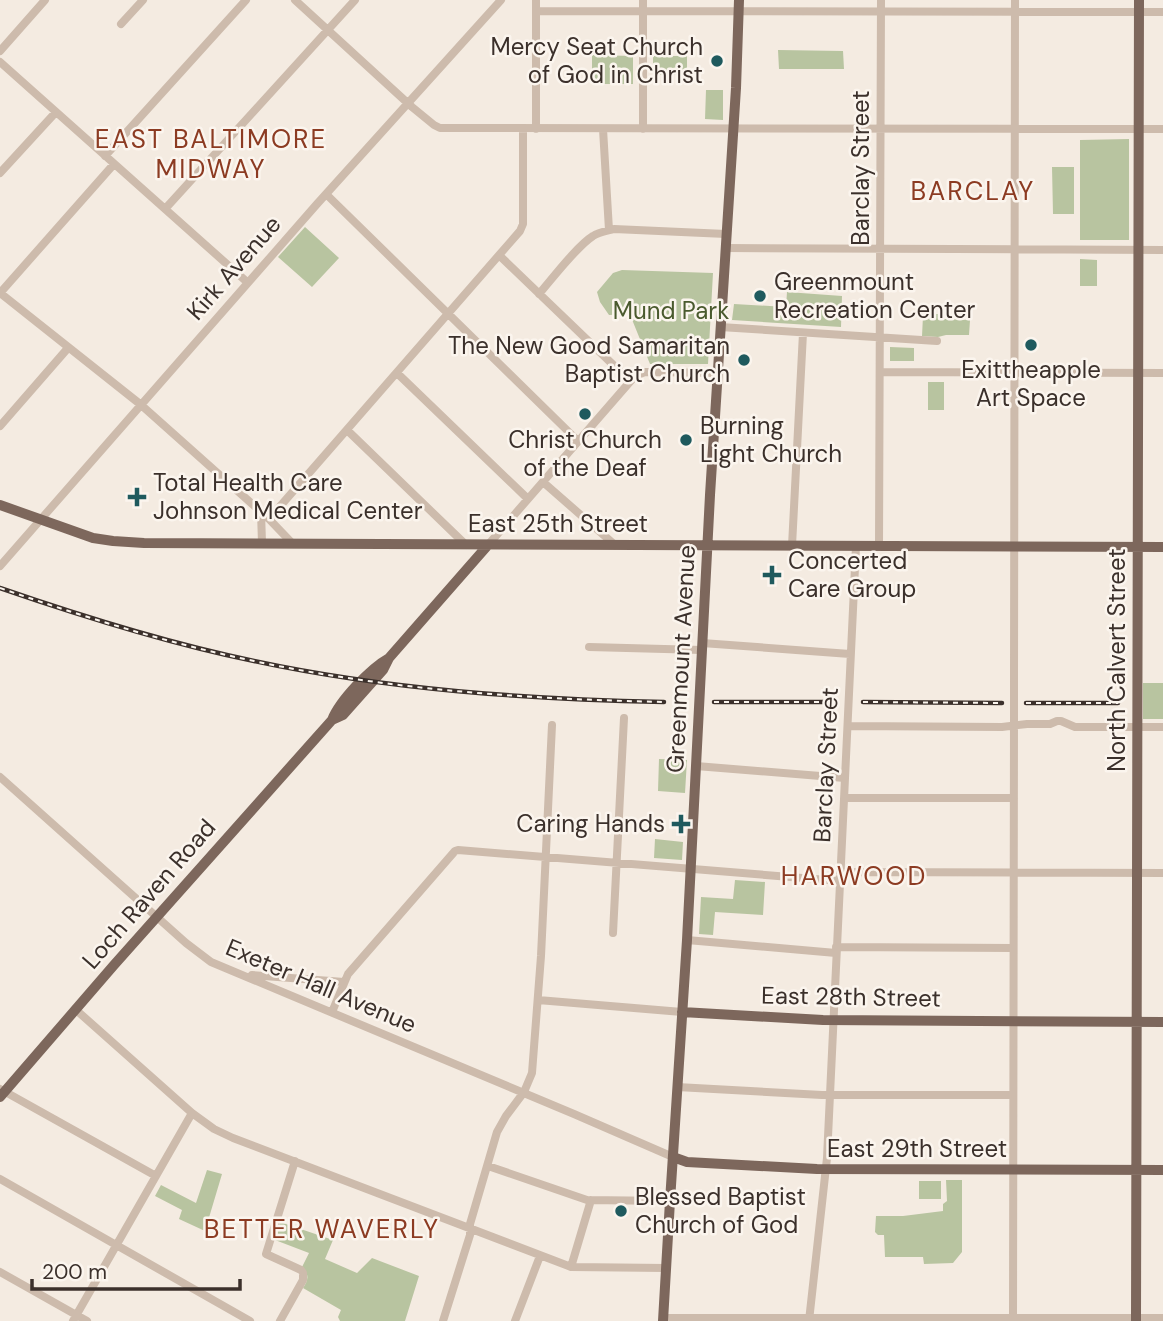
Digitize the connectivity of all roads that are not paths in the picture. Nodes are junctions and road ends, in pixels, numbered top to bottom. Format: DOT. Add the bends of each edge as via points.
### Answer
graph roads {
  1 [pos="45,0"];
  2 [pos="143,0"];
  3 [pos="246,0"];
  4 [pos="295,0"];
  5 [pos="355,0"];
  6 [pos="501,0"];
  7 [pos="536,0"];
  8 [pos="643,0"];
  9 [pos="739,0"];
  10 [pos="881,0"];
  11 [pos="1015,0"];
  12 [pos="1139,0"];
  13 [pos="536,11"];
  14 [pos="643,12"];
  15 [pos="739,12"];
  16 [pos="881,12"];
  17 [pos="1015,12"];
  18 [pos="1139,12"];
  19 [pos="1163,12"];
  20 [pos="121,24"];
  21 [pos="328,30"];
  22 [pos="0,51"];
  23 [pos="0,62"];
  24 [pos="407,102"];
  25 [pos="56,112"];
  26 [pos="523,129"];
  27 [pos="536,129"];
  28 [pos="603,129"];
  29 [pos="643,129"];
  30 [pos="733,129"];
  31 [pos="881,129"];
  32 [pos="1015,129"];
  33 [pos="1139,129"];
  34 [pos="1163,129"];
  35 [pos="105,156"];
  36 [pos="114,164"];
  37 [pos="0,173"];
  38 [pos="326,194"];
  39 [pos="165,209"];
  40 [pos="609,230"];
  41 [pos="726,234"];
  42 [pos="726,248"];
  43 [pos="880,249"];
  44 [pos="1015,249"];
  45 [pos="1139,250"];
  46 [pos="1163,250"];
  47 [pos="500,256"];
  48 [pos="247,282"];
  49 [pos="0,293"];
  50 [pos="539,294"];
  51 [pos="448,315"];
  52 [pos="720,327"];
  53 [pos="803,333"];
  54 [pos="880,338"];
  55 [pos="937,341"];
  56 [pos="68,348"];
  57 [pos="880,372"];
  58 [pos="1014,372"];
  59 [pos="1138,372"];
  60 [pos="397,373"];
  61 [pos="717,373"];
  62 [pos="1163,373"];
  63 [pos="630,381"];
  64 [pos="141,404"];
  65 [pos="0,426"];
  66 [pos="347,430"];
  67 [pos="578,441"];
  68 [pos="543,482"];
  69 [pos="528,499"];
  70 [pos="0,505"];
  71 [pos="261,512"];
  72 [pos="269,519"];
  73 [pos="40,520"];
  74 [pos="262,543"];
  75 [pos="292,543"];
  76 [pos="465,544"];
  77 [pos="488,545"];
  78 [pos="615,545"];
  79 [pos="708,546"];
  80 [pos="792,546"];
  81 [pos="856,546"];
  82 [pos="879,547"];
  83 [pos="1014,547"];
  84 [pos="1138,547"];
  85 [pos="1163,547"];
  86 [pos="0,566"];
  87 [pos="589,646"];
  88 [pos="702,647"];
  89 [pos="850,654"];
  90 [pos="624,718"];
  91 [pos="1014,721"];
  92 [pos="552,725"];
  93 [pos="848,726"];
  94 [pos="1138,727"];
  95 [pos="1163,727"];
  96 [pos="696,766"];
  97 [pos="0,777"];
  98 [pos="845,778"];
  99 [pos="844,798"];
  100 [pos="1014,798"];
  101 [pos="546,857"];
  102 [pos="617,863"];
  103 [pos="691,869"];
  104 [pos="1014,873"];
  105 [pos="1137,873"];
  106 [pos="1163,873"];
  107 [pos="840,876"];
  108 [pos="157,917"];
  109 [pos="613,933"];
  110 [pos="687,940"];
  111 [pos="1013,948"];
  112 [pos="836,950"];
  113 [pos="243,974"];
  114 [pos="344,982"];
  115 [pos="538,1000"];
  116 [pos="75,1009"];
  117 [pos="332,1012"];
  118 [pos="682,1012"];
  119 [pos="833,1020"];
  120 [pos="1013,1021"];
  121 [pos="1136,1021"];
  122 [pos="1163,1021"];
  123 [pos="677,1087"];
  124 [pos="2,1092"];
  125 [pos="524,1092"];
  126 [pos="830,1095"];
  127 [pos="1013,1095"];
  128 [pos="192,1113"];
  129 [pos="673,1157"];
  130 [pos="295,1161"];
  131 [pos="488,1166"];
  132 [pos="825,1169"];
  133 [pos="1013,1170"];
  134 [pos="1137,1170"];
  135 [pos="1163,1170"];
  136 [pos="156,1176"];
  137 [pos="0,1179"];
  138 [pos="591,1200"];
  139 [pos="670,1202"];
  140 [pos="470,1228"];
  141 [pos="116,1245"];
  142 [pos="540,1256"];
  143 [pos="571,1267"];
  144 [pos="666,1268"];
  145 [pos="0,1272"];
  146 [pos="75,1318"];
  147 [pos="1163,1318"];
  148 [pos="664,1320"];
  149 [pos="797,1320"];
  150 [pos="809,1320"];
  151 [pos="891,1320"];
  152 [pos="1013,1320"];
  153 [pos="1136,1320"];
  154 [pos="87,1321"];
  155 [pos="250,1321"];
  156 [pos="280,1321"];
  157 [pos="443,1321"];
  158 [pos="515,1321"];
  1 -- 22 [label="street"];
  2 -- 20 [label="street"];
  3 -- 35 [label="street"];
  4 -- 21 [label="street"];
  5 -- 21 [label="street"];
  6 -- 24 [label="street, Kirk Avenue"];
  7 -- 13 [label="street"];
  8 -- 14 [label="street"];
  9 -- 15 [label="main road, Greenmount Avenue"];
  10 -- 16 [label="street, Barclay Street"];
  11 -- 17 [label="street"];
  12 -- 18 [label="main road, North Calvert Street"];
  13 -- 14 [label="street"];
  13 -- 27 [label="street"];
  14 -- 15 [label="street"];
  14 -- 29 [label="street"];
  15 -- 16 [label="street"];
  15 -- 30 [label="main road, Greenmount Avenue"];
  16 -- 17 [label="street"];
  16 -- 31 [label="street, Barclay Street"];
  17 -- 18 [label="street"];
  17 -- 32 [label="street"];
  18 -- 19 [label="street"];
  18 -- 33 [label="main road, North Calvert Street"];
  21 -- 24 [label="street"];
  21 -- 39 [label="street"];
  23 -- 25 [label="street"];
  24 -- 26 [label="street" via="440,128"];
  24 -- 38 [label="street, Kirk Avenue"];
  25 -- 35 [label="street"];
  25 -- 37 [label="street"];
  26 -- 27 [label="street"];
  26 -- 47 [label="street" via="523,224"];
  27 -- 28 [label="street"];
  28 -- 29 [label="street"];
  28 -- 40 [label="street"];
  29 -- 30 [label="street"];
  30 -- 31 [label="street"];
  30 -- 41 [label="main road, Greenmount Avenue"];
  31 -- 32 [label="street"];
  31 -- 43 [label="street, Barclay Street"];
  32 -- 33 [label="street"];
  32 -- 44 [label="street"];
  33 -- 34 [label="street"];
  33 -- 45 [label="main road, North Calvert Street"];
  35 -- 36 [label="street"];
  36 -- 39 [label="street"];
  36 -- 49 [label="street"];
  38 -- 48 [label="street, Kirk Avenue"];
  38 -- 51 [label="street"];
  39 -- 48 [label="street"];
  40 -- 41 [label="street"];
  40 -- 50 [label="street" via="589,239"];
  41 -- 42 [label="main road, Greenmount Avenue"];
  42 -- 43 [label="street"];
  42 -- 52 [label="main road, Greenmount Avenue"];
  43 -- 44 [label="street"];
  43 -- 54 [label="street, Barclay Street"];
  44 -- 45 [label="street"];
  44 -- 58 [label="street"];
  45 -- 46 [label="street"];
  45 -- 59 [label="main road, North Calvert Street"];
  47 -- 50 [label="street"];
  47 -- 51 [label="street"];
  48 -- 64 [label="street, Kirk Avenue"];
  49 -- 56 [label="street"];
  50 -- 63 [label="street"];
  51 -- 60 [label="street"];
  51 -- 67 [label="street"];
  52 -- 53 [label="street"];
  52 -- 61 [label="main road, Greenmount Avenue"];
  53 -- 54 [label="street"];
  53 -- 80 [label="street"];
  54 -- 55 [label="street"];
  54 -- 57 [label="street, Barclay Street"];
  56 -- 64 [label="street"];
  56 -- 65 [label="street"];
  57 -- 58 [label="street"];
  57 -- 82 [label="street, Barclay Street"];
  58 -- 59 [label="street"];
  58 -- 83 [label="street"];
  59 -- 62 [label="street"];
  59 -- 84 [label="main road, North Calvert Street"];
  60 -- 66 [label="street"];
  60 -- 69 [label="street"];
  61 -- 63 [label="street" via="645,372"];
  61 -- 79 [label="main road, Greenmount Avenue"];
  63 -- 67 [label="street, Loch Raven Road"];
  64 -- 71 [label="street"];
  64 -- 73 [label="street, Kirk Avenue"];
  66 -- 72 [label="street"];
  66 -- 76 [label="street"];
  67 -- 68 [label="street, Loch Raven Road"];
  68 -- 69 [label="street, Loch Raven Road"];
  68 -- 78 [label="street"];
  69 -- 77 [label="street, Loch Raven Road"];
  70 -- 73 [label="main road, East 25th Street"];
  71 -- 72 [label="street"];
  71 -- 74 [label="street"];
  72 -- 75 [label="street"];
  73 -- 74 [label="main road, East 25th Street" via="113,541"];
  73 -- 86 [label="street, Kirk Avenue"];
  74 -- 75 [label="main road, East 25th Street"];
  75 -- 76 [label="main road, East 25th Street"];
  76 -- 77 [label="main road, East 25th Street"];
  77 -- 78 [label="main road, East 25th Street"];
  77 -- 108 [label="main road, Loch Raven Road" via="389,658 377,664 336,710"];
  78 -- 79 [label="main road, East 25th Street"];
  79 -- 80 [label="main road, East 25th Street"];
  79 -- 88 [label="main road, Greenmount Avenue"];
  80 -- 81 [label="main road, East 25th Street"];
  81 -- 82 [label="main road, East 25th Street"];
  81 -- 89 [label="street, Barclay Street"];
  82 -- 83 [label="main road, East 25th Street"];
  83 -- 84 [label="main road, East 25th Street"];
  83 -- 91 [label="street, bridge"];
  84 -- 85 [label="main road, East 25th Street"];
  84 -- 94 [label="main road, North Calvert Street"];
  87 -- 88 [label="street"];
  88 -- 89 [label="street"];
  88 -- 96 [label="main road, Greenmount Avenue"];
  89 -- 93 [label="street, Barclay Street"];
  90 -- 102 [label="street"];
  91 -- 93 [label="street"];
  91 -- 94 [label="street"];
  91 -- 100 [label="street"];
  92 -- 101 [label="street"];
  93 -- 98 [label="street, Barclay Street"];
  94 -- 95 [label="street"];
  94 -- 105 [label="main road, North Calvert Street"];
  96 -- 98 [label="street"];
  96 -- 103 [label="main road, Greenmount Avenue"];
  97 -- 108 [label="street, Exeter Hall Avenue"];
  98 -- 99 [label="street, Barclay Street"];
  99 -- 100 [label="street"];
  99 -- 107 [label="street, Barclay Street"];
  100 -- 104 [label="street"];
  101 -- 102 [label="street"];
  101 -- 114 [label="street" via="455,851"];
  101 -- 115 [label="street"];
  102 -- 103 [label="street"];
  102 -- 109 [label="street"];
  103 -- 107 [label="street"];
  103 -- 110 [label="main road, Greenmount Avenue"];
  104 -- 105 [label="street"];
  104 -- 107 [label="street"];
  104 -- 111 [label="street"];
  105 -- 106 [label="street"];
  105 -- 121 [label="main road, North Calvert Street"];
  107 -- 112 [label="street, Barclay Street"];
  108 -- 113 [label="street, Exeter Hall Avenue" via="200,955"];
  108 -- 116 [label="main road, Loch Raven Road"];
  110 -- 112 [label="street"];
  110 -- 118 [label="main road, Greenmount Avenue"];
  111 -- 112 [label="street"];
  111 -- 120 [label="street"];
  112 -- 119 [label="street, Barclay Street"];
  113 -- 114 [label="street"];
  113 -- 117 [label="street, Exeter Hall Avenue"];
  114 -- 117 [label="street"];
  115 -- 118 [label="street, East 28th Street"];
  115 -- 125 [label="street" via="532,1073"];
  116 -- 124 [label="main road, Loch Raven Road"];
  116 -- 128 [label="street"];
  117 -- 125 [label="street, Exeter Hall Avenue"];
  118 -- 119 [label="main road, East 28th Street"];
  118 -- 123 [label="main road, Greenmount Avenue"];
  119 -- 120 [label="main road, East 28th Street"];
  119 -- 126 [label="street, Barclay Street"];
  120 -- 121 [label="main road, East 28th Street"];
  120 -- 127 [label="street"];
  121 -- 122 [label="main road, East 28th Street"];
  121 -- 134 [label="main road, North Calvert Street"];
  123 -- 126 [label="street"];
  123 -- 129 [label="main road, Greenmount Avenue"];
  124 -- 136 [label="street"];
  125 -- 129 [label="street, Exeter Hall Avenue"];
  125 -- 131 [label="street" via="500,1127"];
  126 -- 127 [label="street"];
  126 -- 132 [label="street, Barclay Street"];
  127 -- 133 [label="street"];
  128 -- 130 [label="street" via="226,1135"];
  128 -- 136 [label="street"];
  129 -- 132 [label="main road, East 29th Street" via="687,1162"];
  129 -- 139 [label="main road, Greenmount Avenue"];
  130 -- 140 [label="street"];
  130 -- 156 [label="street" via="266,1254 303,1273"];
  131 -- 138 [label="street"];
  131 -- 140 [label="street"];
  132 -- 133 [label="main road, East 29th Street"];
  132 -- 150 [label="street, Barclay Street"];
  133 -- 134 [label="main road, East 29th Street"];
  133 -- 152 [label="street"];
  134 -- 135 [label="main road, East 29th Street"];
  134 -- 153 [label="main road, North Calvert Street"];
  136 -- 141 [label="street"];
  137 -- 141 [label="street"];
  138 -- 139 [label="street"];
  138 -- 143 [label="street"];
  139 -- 144 [label="main road, Greenmount Avenue"];
  140 -- 142 [label="street"];
  140 -- 157 [label="street"];
  141 -- 146 [label="street"];
  141 -- 155 [label="street"];
  142 -- 143 [label="street"];
  142 -- 158 [label="street"];
  143 -- 144 [label="street"];
  144 -- 148 [label="main road, Greenmount Avenue"];
  145 -- 146 [label="street"];
  146 -- 154 [label="street"];
  147 -- 153 [label="street"];
  148 -- 149 [label="street"];
  149 -- 150 [label="street"];
  150 -- 151 [label="street"];
  151 -- 152 [label="street"];
  152 -- 153 [label="street"];
}
